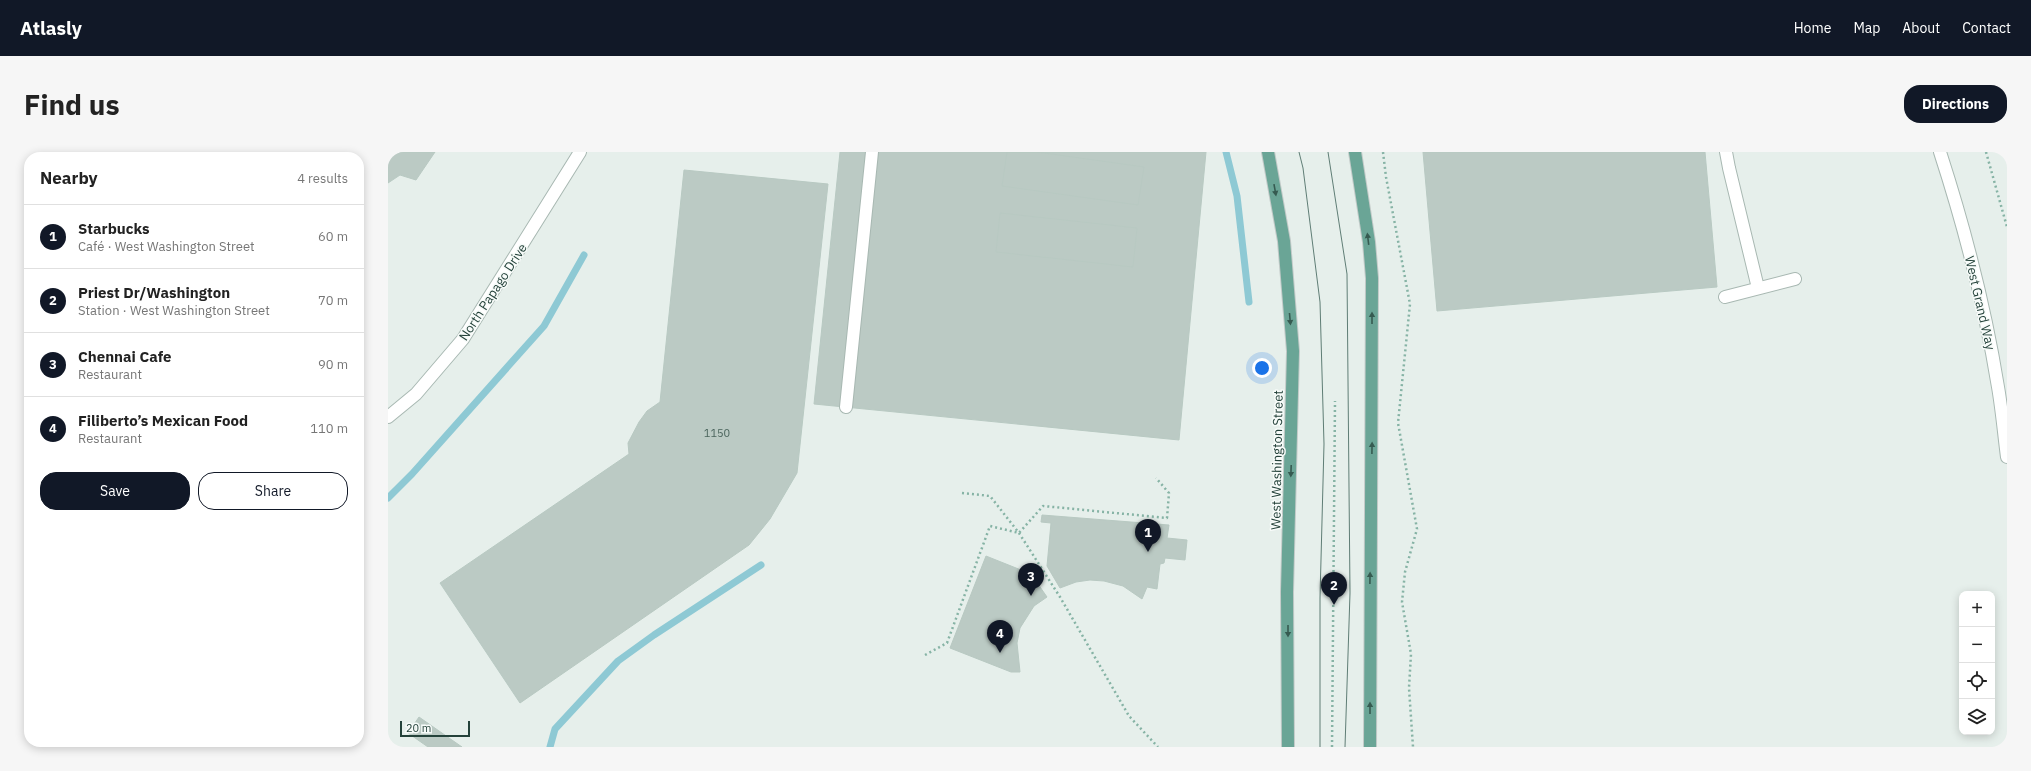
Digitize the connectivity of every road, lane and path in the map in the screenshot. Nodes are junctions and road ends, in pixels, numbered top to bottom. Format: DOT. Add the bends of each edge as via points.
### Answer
graph roads {
  1 [pos="580,152"];
  2 [pos="872,152"];
  3 [pos="1268,152"];
  4 [pos="1355,152"];
  5 [pos="1383,152"];
  6 [pos="1726,152"];
  7 [pos="1940,152"];
  8 [pos="1986,152"];
  9 [pos="2007,227"];
  10 [pos="1795,279"];
  11 [pos="1758,288"];
  12 [pos="1725,296"];
  13 [pos="2004,400"];
  14 [pos="1336,401"];
  15 [pos="846,407"];
  16 [pos="388,417"];
  17 [pos="2007,456"];
  18 [pos="1156,478"];
  19 [pos="962,494"];
  20 [pos="1019,533"];
  21 [pos="925,655"];
  22 [pos="1158,747"];
  23 [pos="1288,747"];
  24 [pos="1332,747"];
  25 [pos="1370,747"];
  26 [pos="1413,747"];
  1 -- 16 [label="street, North Papago Drive" via="463,339 416,394"];
  2 -- 15 [label="street"];
  3 -- 23 [label="main road, West Washington Street, one-way" via="1284,241 1293,351 1287,592"];
  25 -- 4 [label="main road, one-way" via="1372,278"];
  5 -- 26 [label="path" via="1410,304 1398,423 1417,529 1405,572 1402,602 1411,654 1409,688"];
  6 -- 11 [label="street"];
  7 -- 13 [label="street, West Grand Way" via="1958,210"];
  8 -- 9 [label="path"];
  10 -- 11 [label="street"];
  11 -- 12 [label="street"];
  13 -- 17 [label="street, West Grand Way"];
  14 -- 24 [label="path"];
  18 -- 20 [label="path" via="1169,493 1167,518 1043,506"];
  19 -- 20 [label="path" via="990,496"];
  20 -- 21 [label="path" via="990,526 947,643"];
  20 -- 22 [label="path" via="1060,597 1129,716"];
}
